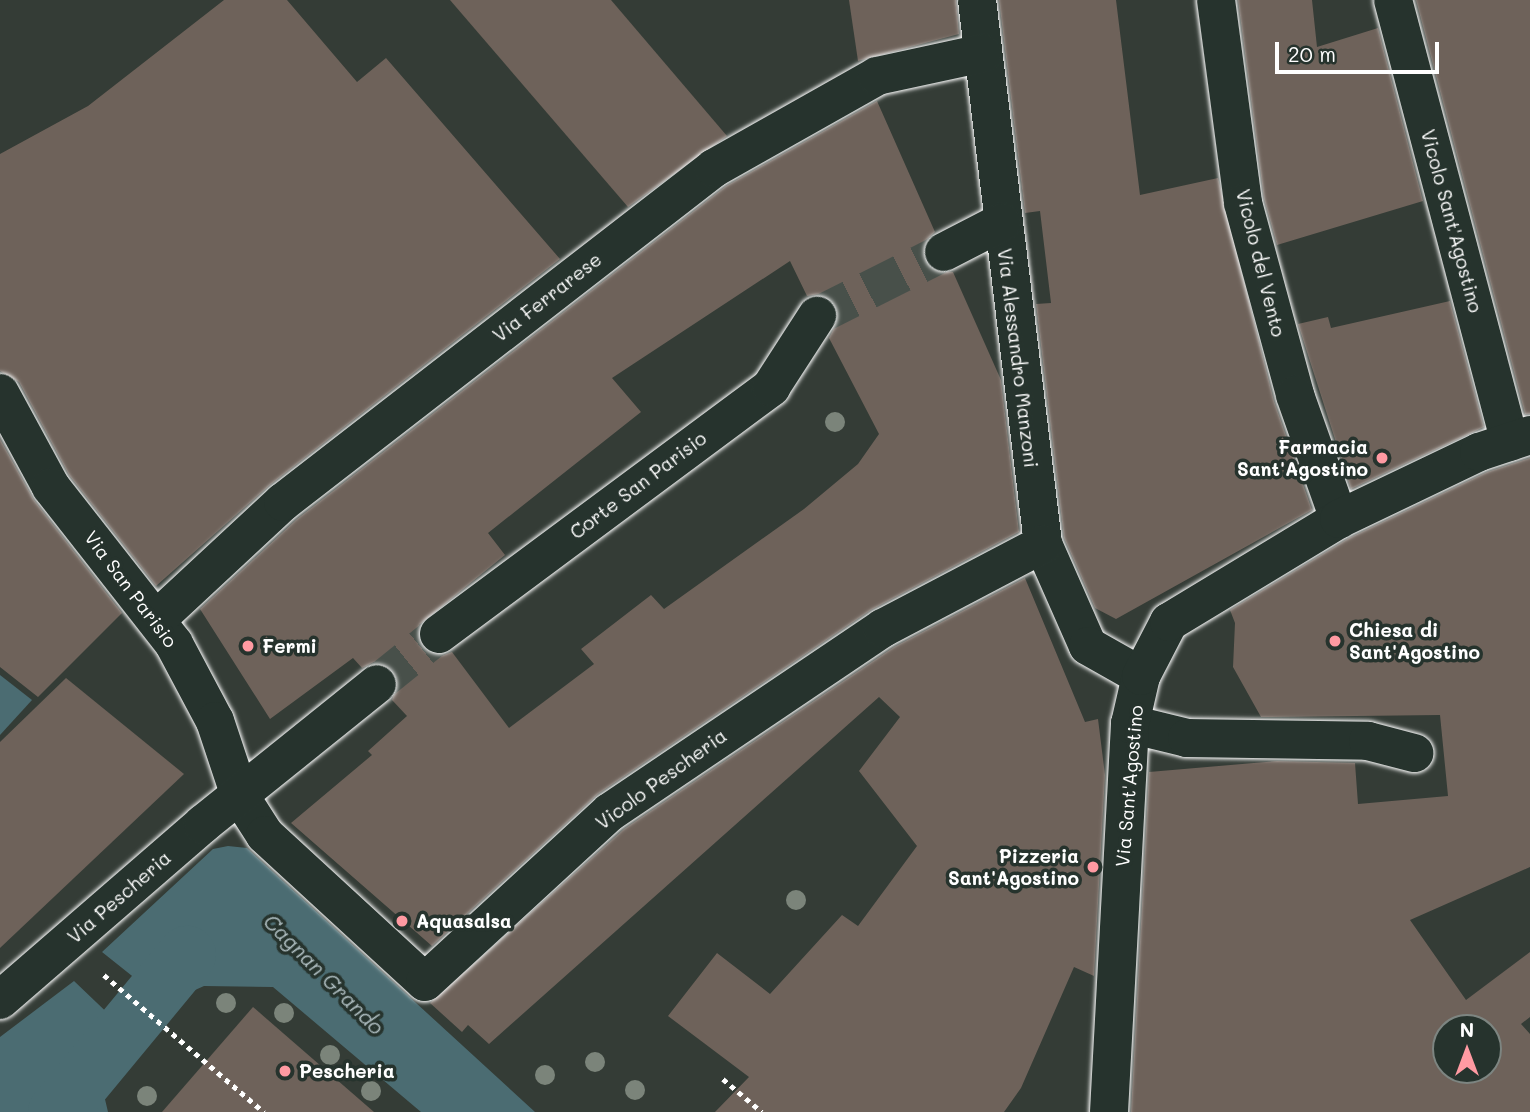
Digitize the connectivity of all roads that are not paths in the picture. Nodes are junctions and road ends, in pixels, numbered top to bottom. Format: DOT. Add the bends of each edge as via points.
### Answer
graph roads {
  1 [pos="977,0"];
  2 [pos="1216,0"];
  3 [pos="1393,0"];
  4 [pos="983,53"];
  5 [pos="1002,222"];
  6 [pos="944,252"];
  7 [pos="817,316"];
  8 [pos="0,393"];
  9 [pos="1520,439"];
  10 [pos="1339,519"];
  11 [pos="1043,544"];
  12 [pos="157,619"];
  13 [pos="439,634"];
  14 [pos="1141,676"];
  15 [pos="377,684"];
  16 [pos="1130,724"];
  17 [pos="1414,752"];
  18 [pos="240,796"];
  19 [pos="0,1000"];
  20 [pos="1109,1112"];
  1 -- 4 [label="street, Via Alessandro Manzoni"];
  2 -- 10 [label="street, Vicolo del Vento" via="1243,203 1295,395"];
  3 -- 9 [label="street, Vicolo Sant'Agostino"];
  4 -- 5 [label="street, Via Alessandro Manzoni"];
  4 -- 12 [label="street, Via Ferrarese" via="877,76 714,168 283,502"];
  5 -- 6 [label="street"];
  5 -- 11 [label="street, Via Alessandro Manzoni"];
  7 -- 13 [label="street, Corte San Parisio" via="771,387"];
  8 -- 12 [label="street, Via San Parisio" via="51,487"];
  9 -- 10 [label="street, Via Sant'Agostino"];
  10 -- 14 [label="street, Via Sant'Agostino" via="1168,622"];
  11 -- 14 [label="street, Via Alessandro Manzoni" via="1088,646"];
  11 -- 18 [label="street, Vicolo Pescheria" via="883,628 610,812 425,982 265,835"];
  12 -- 18 [label="street, Via San Parisio" via="215,722"];
  14 -- 16 [label="street, Via Sant'Agostino"];
  15 -- 18 [label="street, Via Pescheria"];
  16 -- 17 [label="street" via="1187,738 1368,741"];
  16 -- 20 [label="street, Via Sant'Agostino"];
  18 -- 19 [label="street, Via Pescheria"];
}
